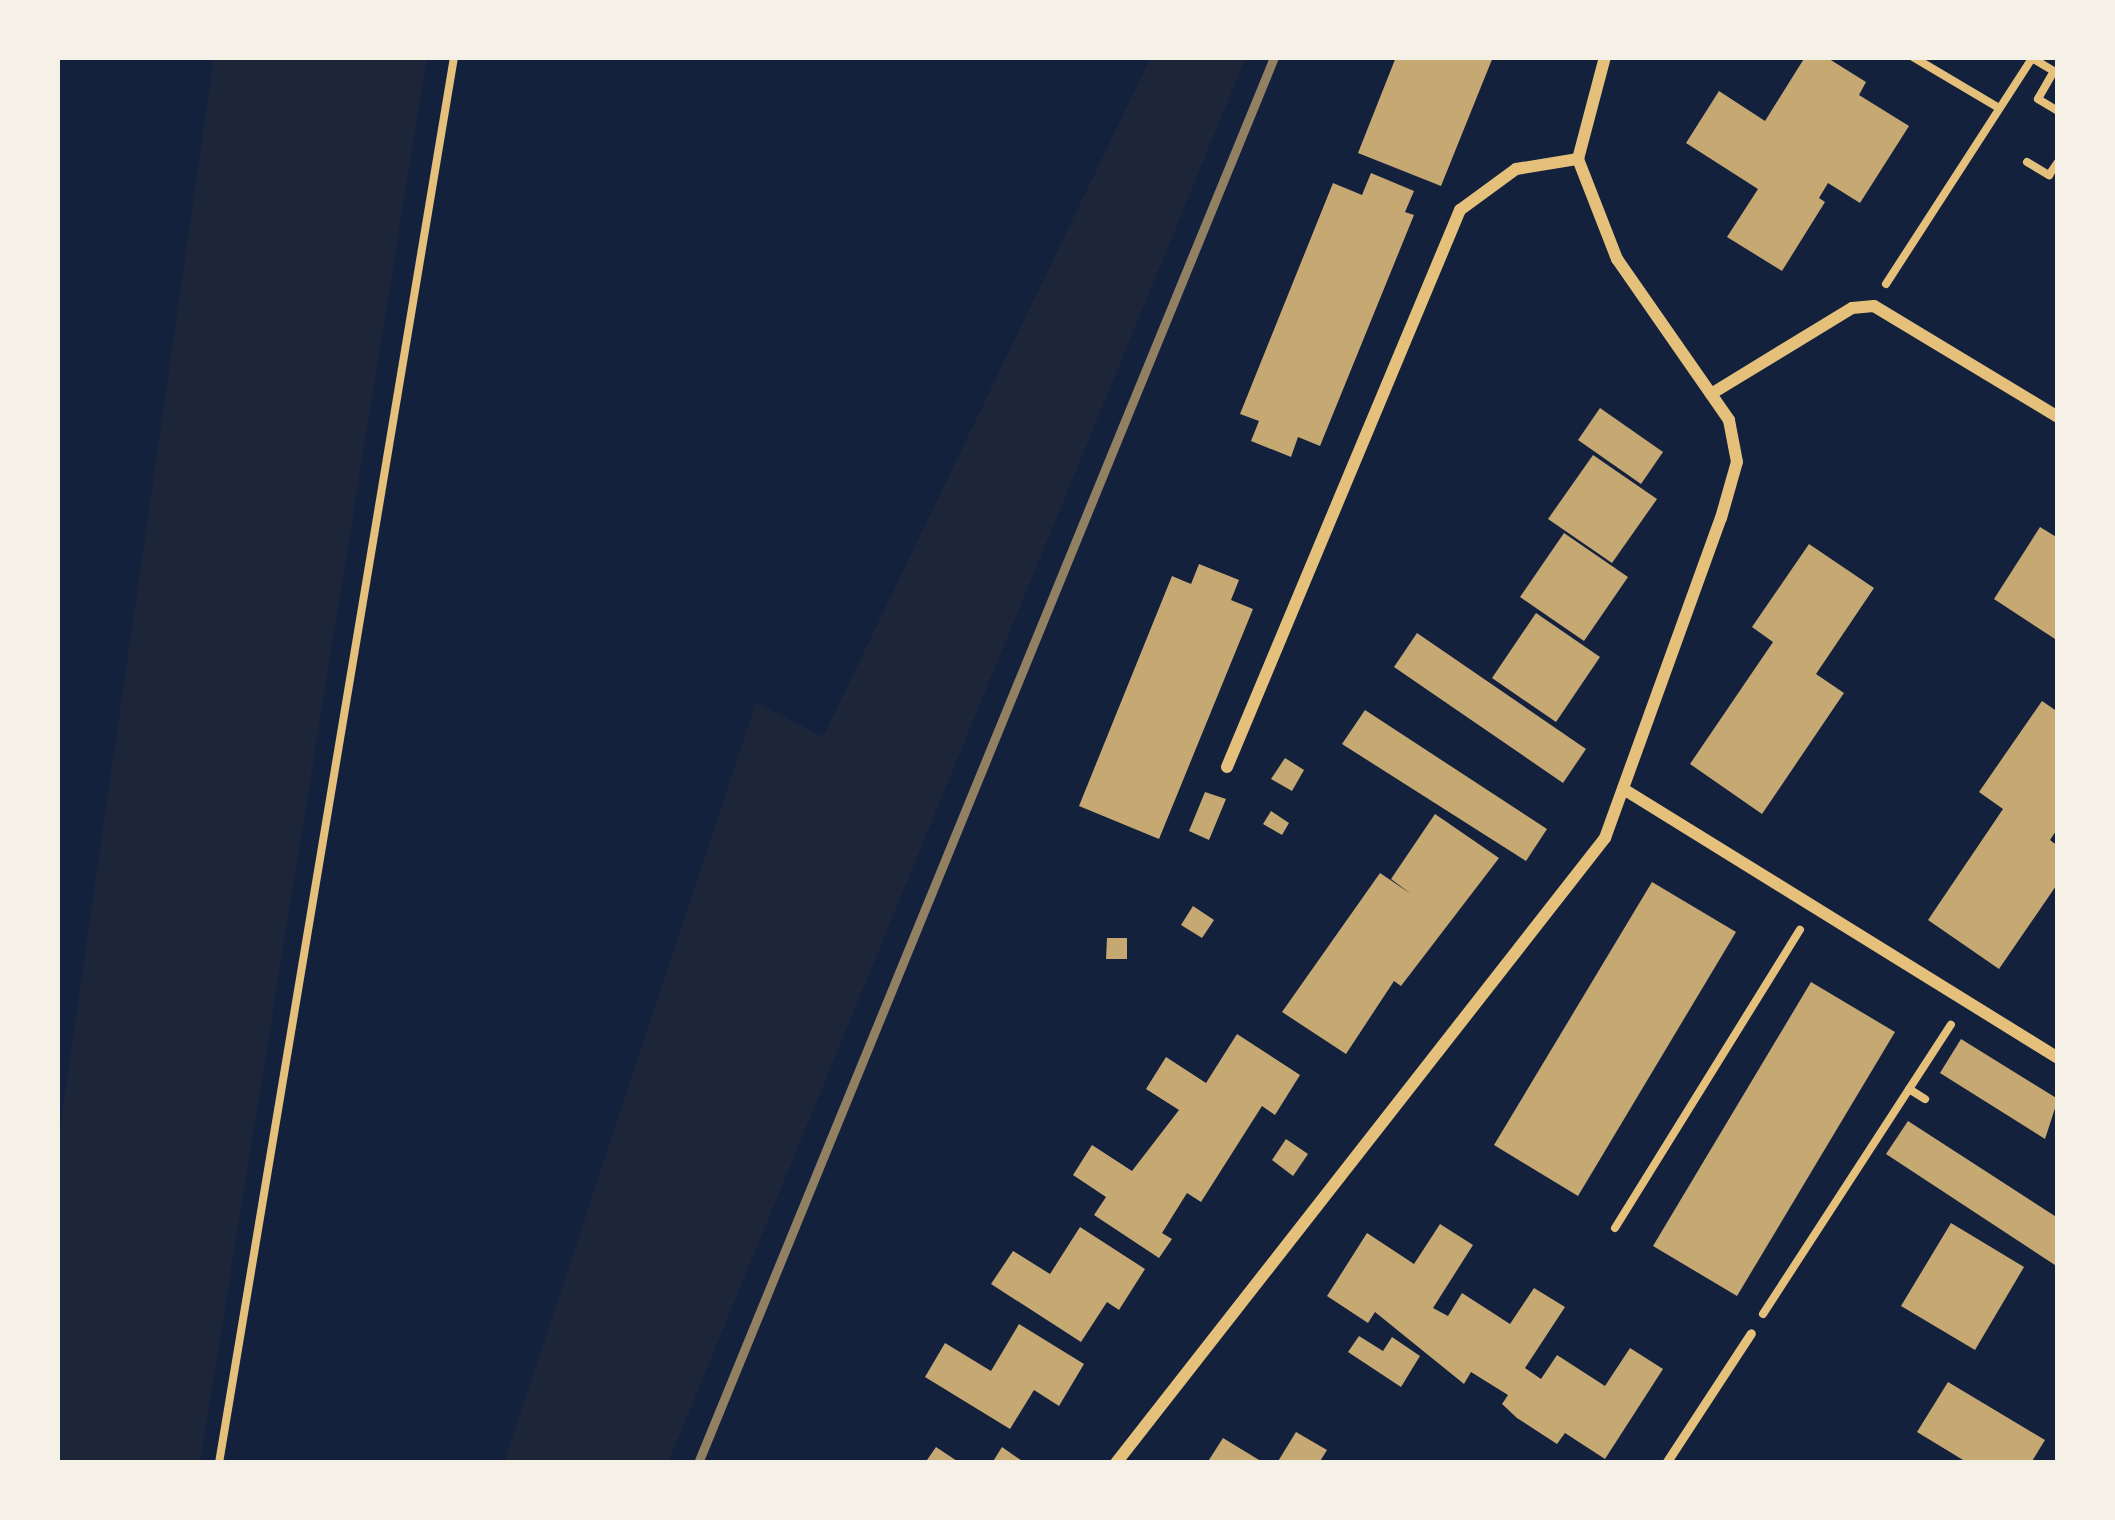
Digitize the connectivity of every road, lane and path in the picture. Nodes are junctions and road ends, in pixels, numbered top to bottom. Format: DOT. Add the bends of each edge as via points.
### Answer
graph roads {
  1 [pos="454,57"];
  2 [pos="1605,57"];
  3 [pos="1913,57"];
  4 [pos="2032,57"];
  5 [pos="1999,108"];
  6 [pos="2058,111"];
  7 [pos="1578,159"];
  8 [pos="2027,162"];
  9 [pos="2058,162"];
  10 [pos="1874,306"];
  11 [pos="1711,394"];
  12 [pos="2058,417"];
  13 [pos="1227,766"];
  14 [pos="1624,790"];
  15 [pos="1817,903"];
  16 [pos="1968,999"];
  17 [pos="2058,1058"];
  18 [pos="1910,1089"];
  19 [pos="1925,1100"];
  20 [pos="1615,1228"];
  21 [pos="1750,1333"];
  22 [pos="219,1463"];
  23 [pos="1116,1463"];
  24 [pos="1666,1463"];
  1 -- 22 [label="path"];
  2 -- 7 [label="street"];
  3 -- 5 [label="path"];
  4 -- 5 [label="path"];
  4 -- 6 [label="path" via="2054,71 2038,99"];
  5 -- 10 [label="path"];
  7 -- 11 [label="street" via="1617,259"];
  7 -- 13 [label="street" via="1516,169 1460,210"];
  8 -- 9 [label="path" via="2049,176"];
  10 -- 11 [label="street" via="1852,308"];
  10 -- 12 [label="street"];
  11 -- 14 [label="street" via="1729,420 1737,462"];
  14 -- 15 [label="street"];
  14 -- 23 [label="street" via="1605,838"];
  15 -- 16 [label="street"];
  15 -- 20 [label="path"];
  16 -- 17 [label="street"];
  16 -- 18 [label="path"];
  18 -- 19 [label="path"];
  18 -- 21 [label="path"];
  21 -- 24 [label="lane"];
}
